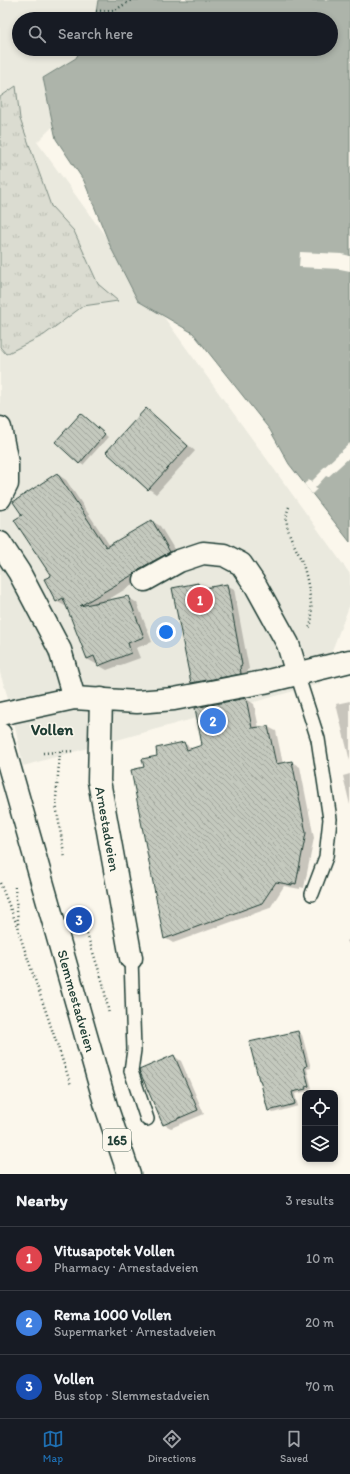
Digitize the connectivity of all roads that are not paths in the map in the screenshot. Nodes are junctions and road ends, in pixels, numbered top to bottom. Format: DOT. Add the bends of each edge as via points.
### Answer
graph roads {
  1 [pos="0,428"];
  2 [pos="0,498"];
  3 [pos="0,543"];
  4 [pos="144,580"];
  5 [pos="350,660"];
  6 [pos="297,674"];
  7 [pos="74,698"];
  8 [pos="102,699"];
  9 [pos="0,714"];
  10 [pos="0,734"];
  11 [pos="312,894"];
  12 [pos="131,958"];
  13 [pos="147,1119"];
  14 [pos="129,1174"];
  1 -- 2 [label="street" via="7,463 7,484"];
  3 -- 7 [label="street" via="19,572 60,650"];
  4 -- 6 [label="street" via="179,561 203,553 224,555 241,564 288,644"];
  5 -- 6 [label="street"];
  6 -- 8 [label="street" via="174,699 137,702"];
  6 -- 11 [label="lane" via="318,739 330,819 326,857"];
  7 -- 8 [label="street"];
  7 -- 9 [label="street"];
  8 -- 12 [label="street, Arnestadveien" via="99,780"];
  10 -- 14 [label="street, Slemmestadveien / 165" via="106,1106"];
  12 -- 13 [label="lane" via="134,1050 131,1071"];
}
